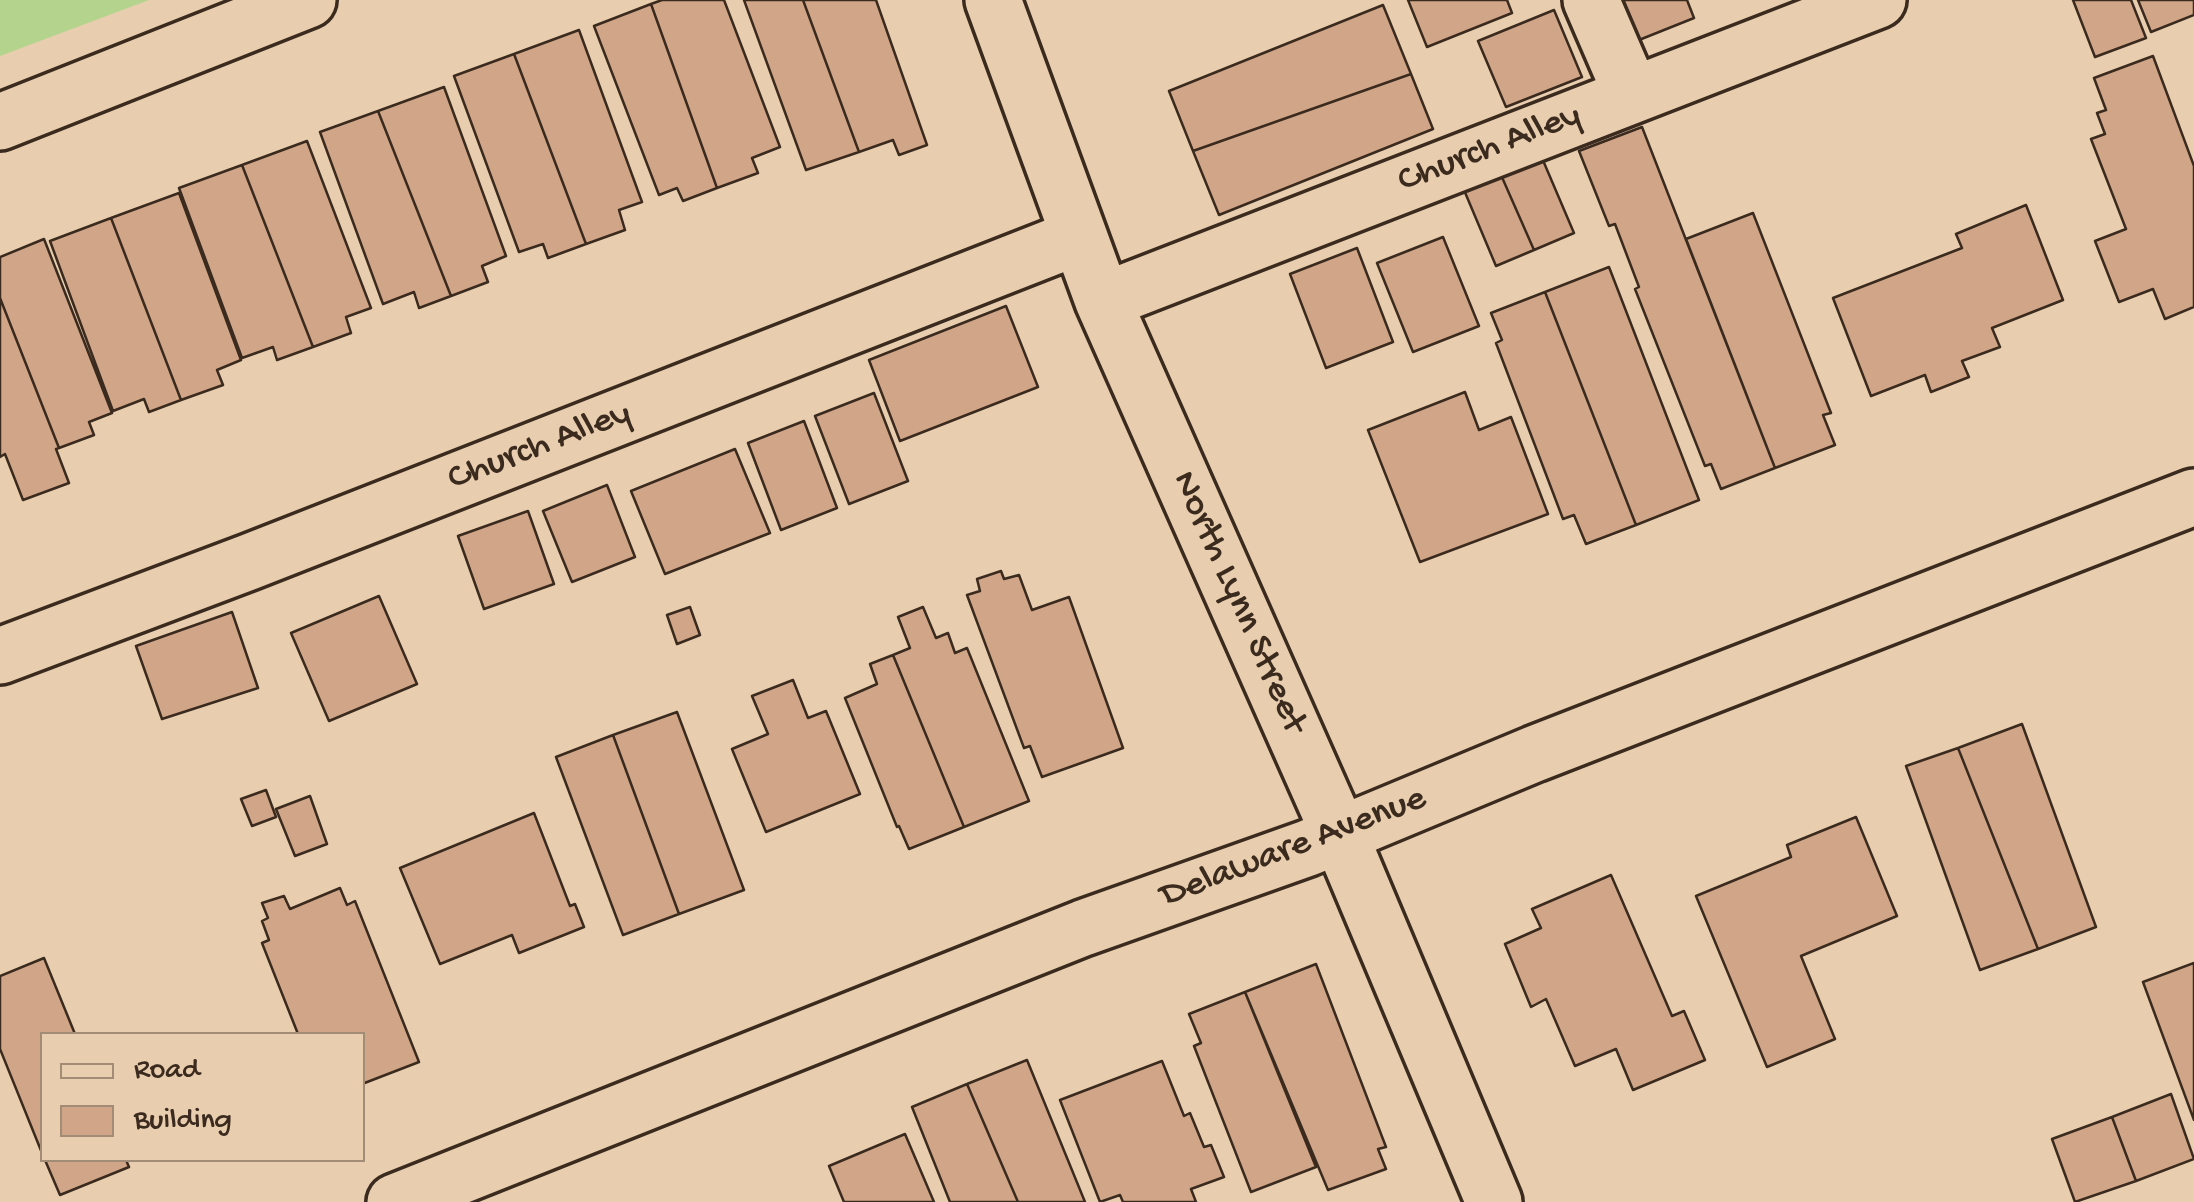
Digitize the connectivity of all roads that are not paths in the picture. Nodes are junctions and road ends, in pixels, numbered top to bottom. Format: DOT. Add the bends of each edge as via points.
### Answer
graph roads {
  1 [pos="308,0"];
  2 [pos="993,0"];
  3 [pos="1590,0"];
  4 [pos="1878,0"];
  5 [pos="1632,95"];
  6 [pos="0,122"];
  7 [pos="1078,236"];
  8 [pos="1103,302"];
  9 [pos="2194,497"];
  10 [pos="0,656"];
  11 [pos="1339,834"];
  12 [pos="394,1202"];
  13 [pos="1494,1202"];
  1 -- 6 [label="main road"];
  2 -- 7 [label="main road, North Lynn Street"];
  3 -- 5 [label="main road"];
  4 -- 5 [label="main road, Church Alley"];
  5 -- 8 [label="main road, Church Alley"];
  7 -- 8 [label="main road, North Lynn Street"];
  7 -- 10 [label="main road, Church Alley"];
  8 -- 11 [label="main road, North Lynn Street"];
  9 -- 11 [label="main road, Delaware Avenue"];
  11 -- 12 [label="main road, Delaware Avenue" via="1083,928"];
  11 -- 13 [label="main road, North Lynn Street"];
}
